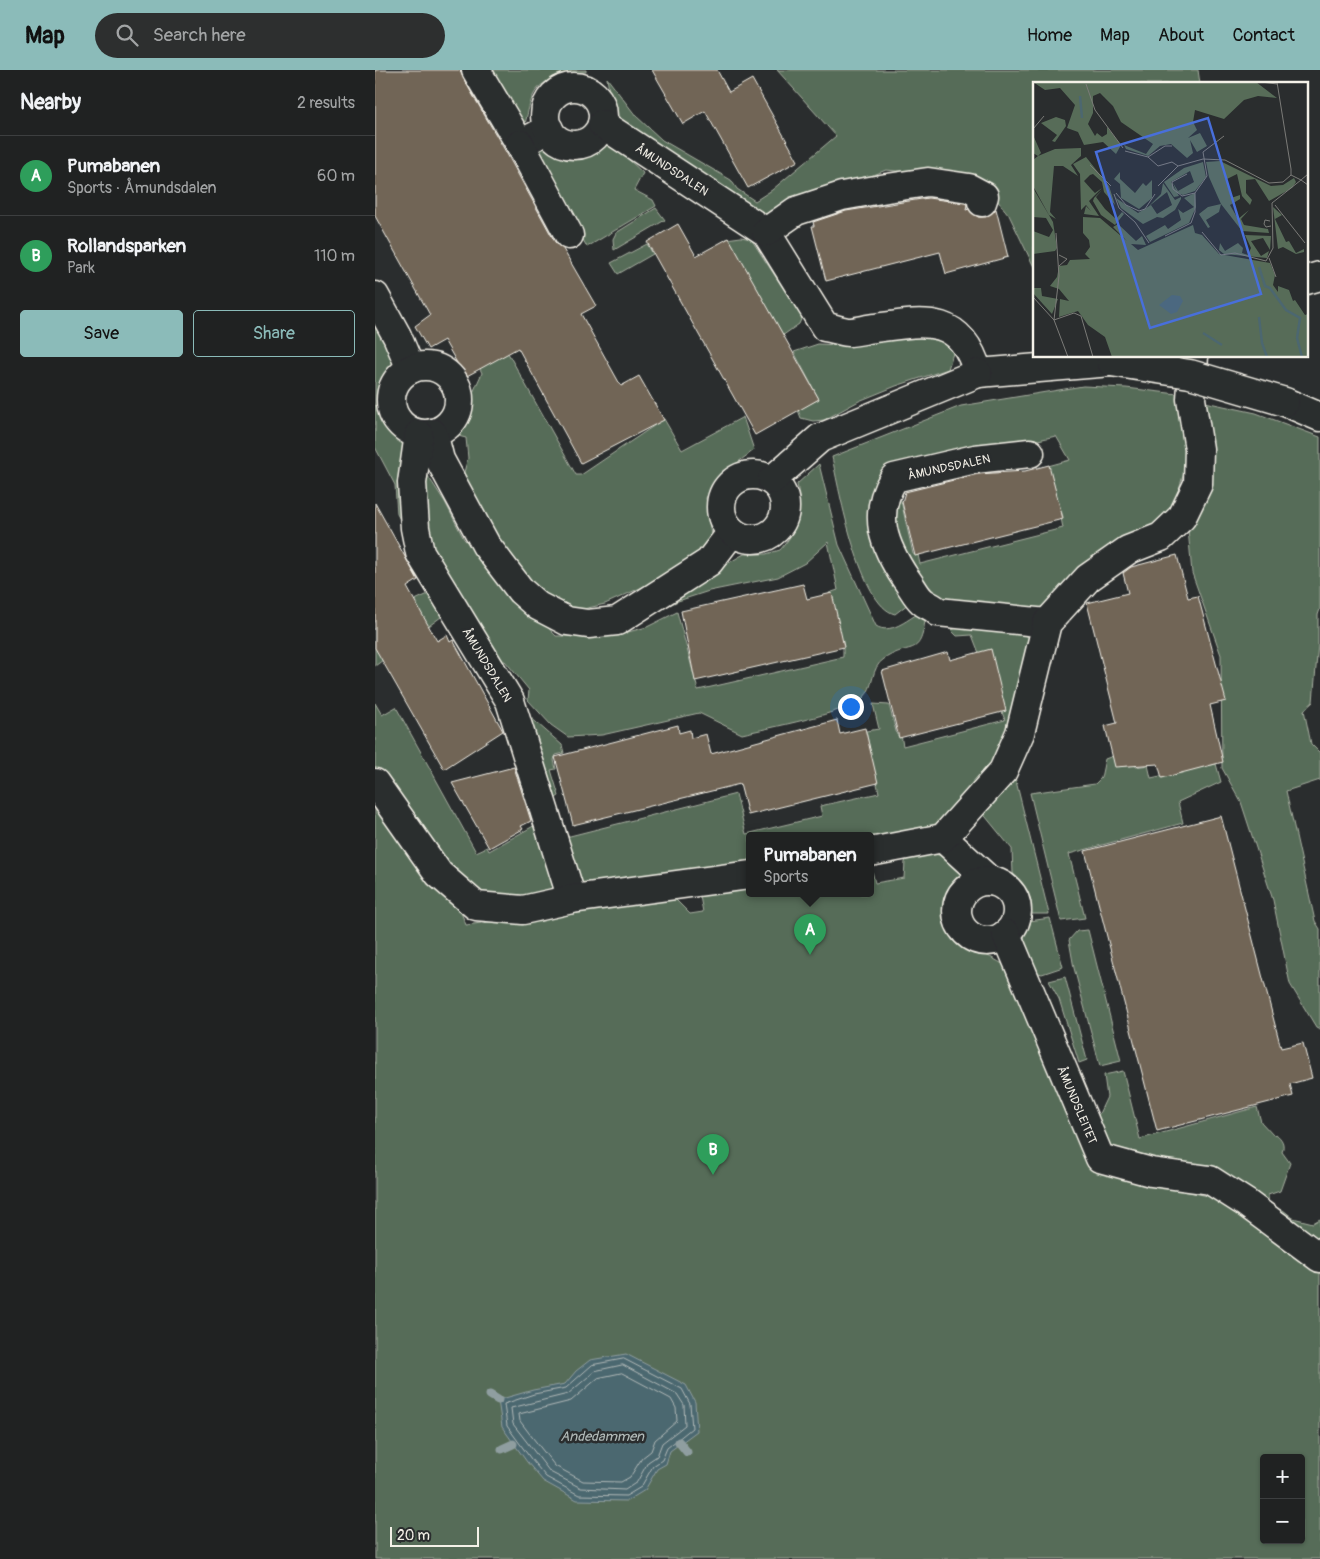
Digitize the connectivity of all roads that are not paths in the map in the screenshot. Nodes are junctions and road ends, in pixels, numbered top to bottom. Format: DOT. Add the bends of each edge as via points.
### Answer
graph roads {
  1 [pos="476,70"];
  2 [pos="598,70"];
  3 [pos="596,97"];
  4 [pos="602,124"];
  5 [pos="549,129"];
  6 [pos="520,144"];
  7 [pos="982,202"];
  8 [pos="766,232"];
  9 [pos="569,235"];
  10 [pos="1320,276"];
  11 [pos="1307,280"];
  12 [pos="375,296"];
  13 [pos="1194,358"];
  14 [pos="411,370"];
  15 [pos="978,373"];
  16 [pos="1320,417"];
  17 [pos="426,433"];
  18 [pos="1030,453"];
  19 [pos="772,480"];
  20 [pos="732,532"];
  21 [pos="1047,623"];
  22 [pos="375,783"];
  23 [pos="943,838"];
  24 [pos="874,851"];
  25 [pos="746,876"];
  26 [pos="990,881"];
  27 [pos="573,899"];
  28 [pos="1006,934"];
  29 [pos="1320,1258"];
  1 -- 6 [label="street"];
  2 -- 3 [label="street"];
  3 -- 4 [label="street" via="603,114"];
  3 -- 5 [label="street" via="581,88 571,88 555,95 546,111"];
  4 -- 5 [label="street" via="591,140 572,145 554,137"];
  4 -- 8 [label="street, ÅMUNDSDALEN"];
  5 -- 6 [label="street"];
  6 -- 9 [label="street"];
  7 -- 8 [label="street" via="983,196 969,188 927,182 843,196 796,211"];
  8 -- 15 [label="street, ÅMUNDSDALEN" via="825,327 849,332 919,322 939,324 957,335 973,355"];
  10 -- 11 [label="street"];
  12 -- 14 [label="street"];
  13 -- 21 [label="street" via="1191,399 1199,449 1198,484 1182,517 1161,538 1128,550 1088,578"];
  14 -- 17 [label="street" via="396,383 391,404 401,423"];
  14 -- 17 [label="street" via="434,368 453,380 457,391 459,402 450,423 441,430"];
  15 -- 16 [label="street, bridge" via="1111,362 1190,374 1285,402"];
  15 -- 19 [label="street" via="820,438"];
  17 -- 20 [label="street" via="486,546 521,591 538,606 567,621 588,624 617,621 709,562"];
  17 -- 27 [label="street, ÅMUNDSDALEN" via="411,483 420,553 510,701"];
  18 -- 21 [label="street, ÅMUNDSDALEN" via="975,459 894,478 882,507 883,532 891,557 923,602 938,612"];
  19 -- 20 [label="street" via="751,474 730,483 720,502 725,524"];
  19 -- 20 [label="street" via="785,502 784,517 779,526 767,536 751,540"];
  21 -- 23 [label="street" via="1020,733 1003,770"];
  22 -- 27 [label="street" via="439,874 476,906 523,910"];
  23 -- 24 [label="street"];
  23 -- 26 [label="street"];
  25 -- 27 [label="street"];
  26 -- 28 [label="street" via="1006,887 1016,902 1016,919"];
  26 -- 28 [label="street" via="980,882 963,892 959,900 958,920 963,929 979,940 998,939"];
  28 -- 29 [label="street, ÅMUNDSLEITET" via="1100,1158 1151,1172 1210,1180"];
}
